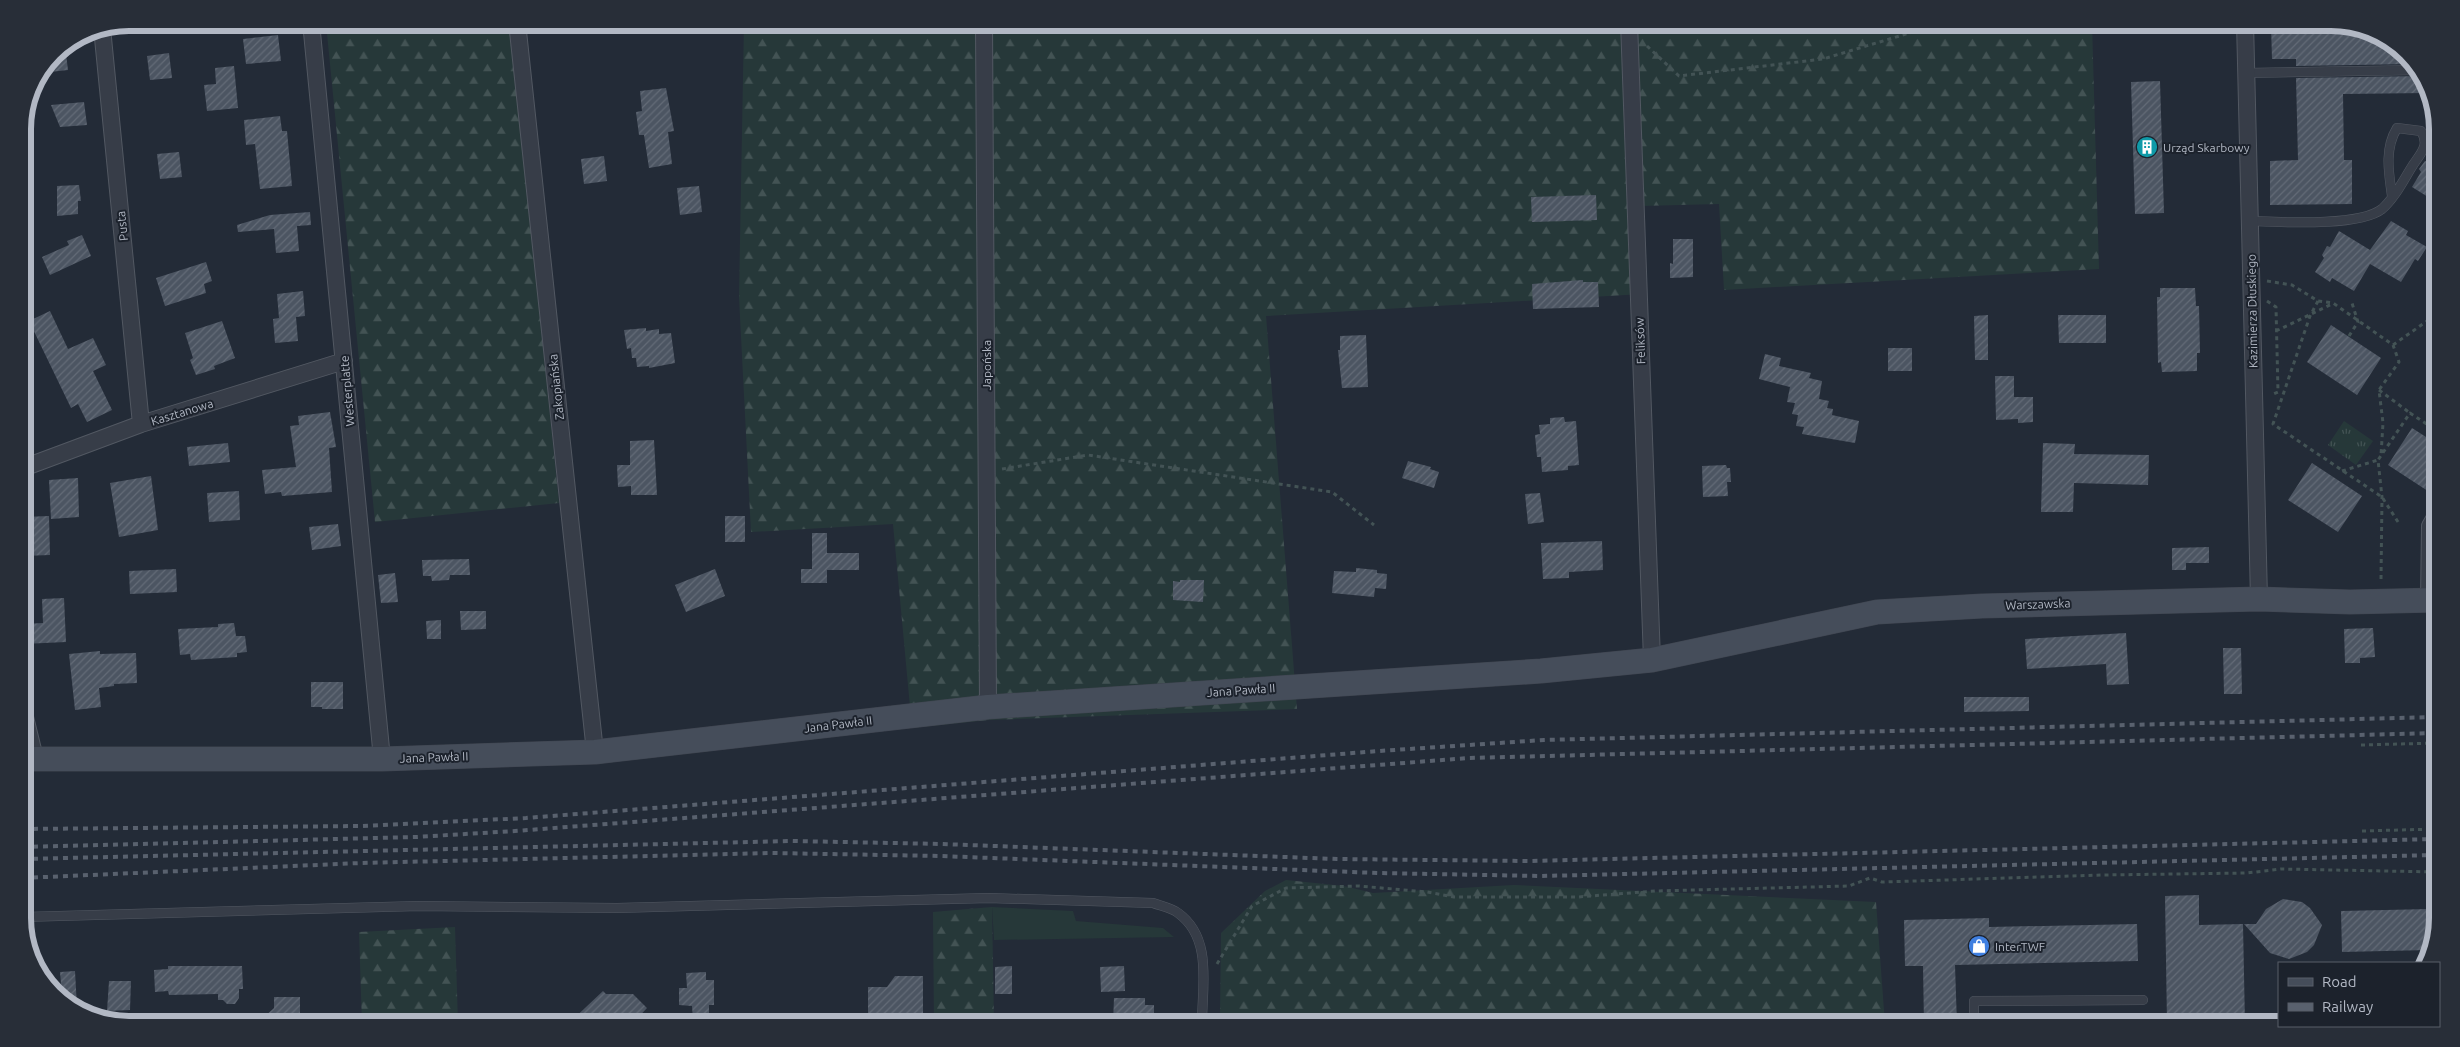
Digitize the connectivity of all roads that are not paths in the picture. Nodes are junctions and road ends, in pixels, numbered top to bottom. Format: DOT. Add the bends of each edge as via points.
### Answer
graph roads {
  1 [pos="312,31"];
  2 [pos="518,31"];
  3 [pos="984,31"];
  4 [pos="1629,31"];
  5 [pos="2245,31"];
  6 [pos="103,35"];
  7 [pos="2408,70"];
  8 [pos="2246,72"];
  9 [pos="2392,196"];
  10 [pos="2249,221"];
  11 [pos="344,361"];
  12 [pos="141,424"];
  13 [pos="31,465"];
  14 [pos="2259,599"];
  15 [pos="2429,600"];
  16 [pos="1652,660"];
  17 [pos="988,706"];
  18 [pos="595,752"];
  19 [pos="31,759"];
  20 [pos="382,759"];
  21 [pos="31,917"];
  22 [pos="2143,1000"];
  23 [pos="1202,1016"];
  24 [pos="1974,1016"];
  1 -- 11 [label="street, Westerplatte"];
  2 -- 18 [label="street, Zakopiańska"];
  3 -- 17 [label="street, Japońska"];
  4 -- 16 [label="street, Feliksów"];
  5 -- 8 [label="street, Kazimierza Dłuskiego"];
  6 -- 12 [label="street, Pusta"];
  7 -- 8 [label="lane"];
  8 -- 10 [label="street, Kazimierza Dłuskiego"];
  9 -- 9 [label="lane" via="2388,163 2392,136 2396,128 2421,131 2425,137 2425,149"];
  9 -- 10 [label="lane" via="2376,214 2352,221"];
  10 -- 14 [label="street, Kazimierza Dłuskiego"];
  11 -- 12 [label="street, Kasztanowa"];
  11 -- 20 [label="street, Westerplatte"];
  12 -- 13 [label="street, Kasztanowa"];
  14 -- 15 [label="main road, Warszawska"];
  14 -- 16 [label="main road, Warszawska" via="1877,612"];
  16 -- 17 [label="main road, Jana Pawła II" via="1541,672"];
  17 -- 18 [label="main road, Jana Pawła II"];
  18 -- 20 [label="main road, Jana Pawła II"];
  19 -- 20 [label="main road, Jana Pawła II"];
  21 -- 23 [label="lane" via="419,906 618,908 989,898 1153,903 1177,911 1193,926 1202,948"];
  22 -- 24 [label="lane" via="1974,1001"];
}
